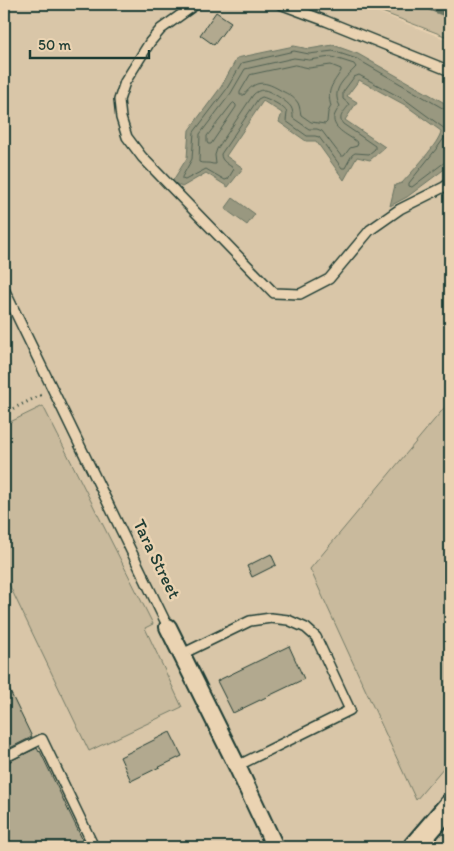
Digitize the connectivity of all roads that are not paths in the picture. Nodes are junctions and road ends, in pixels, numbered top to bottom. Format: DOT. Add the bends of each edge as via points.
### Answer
graph roads {
  1 [pos="196,4"];
  2 [pos="280,4"];
  3 [pos="450,71"];
  4 [pos="450,183"];
  5 [pos="4,289"];
  6 [pos="168,627"];
  7 [pos="182,654"];
  8 [pos="4,758"];
  9 [pos="237,766"];
  10 [pos="450,805"];
  11 [pos="94,847"];
  12 [pos="275,847"];
  13 [pos="414,847"];
  1 -- 4 [label="lane" via="161,28 150,42 125,82 119,100 121,118 127,137 142,157 274,293 300,294 329,279 370,230 400,209"];
  2 -- 3 [label="lane"];
  5 -- 6 [label="lane, Tara Street"];
  6 -- 7 [label="street, Tara Street"];
  7 -- 9 [label="street, Tara Street"];
  7 -- 9 [label="lane" via="243,624 266,618 288,620 299,625 311,632 319,643 350,710"];
  8 -- 11 [label="lane" via="42,739"];
  9 -- 12 [label="street, Tara Street"];
  10 -- 13 [label="street"];
}
